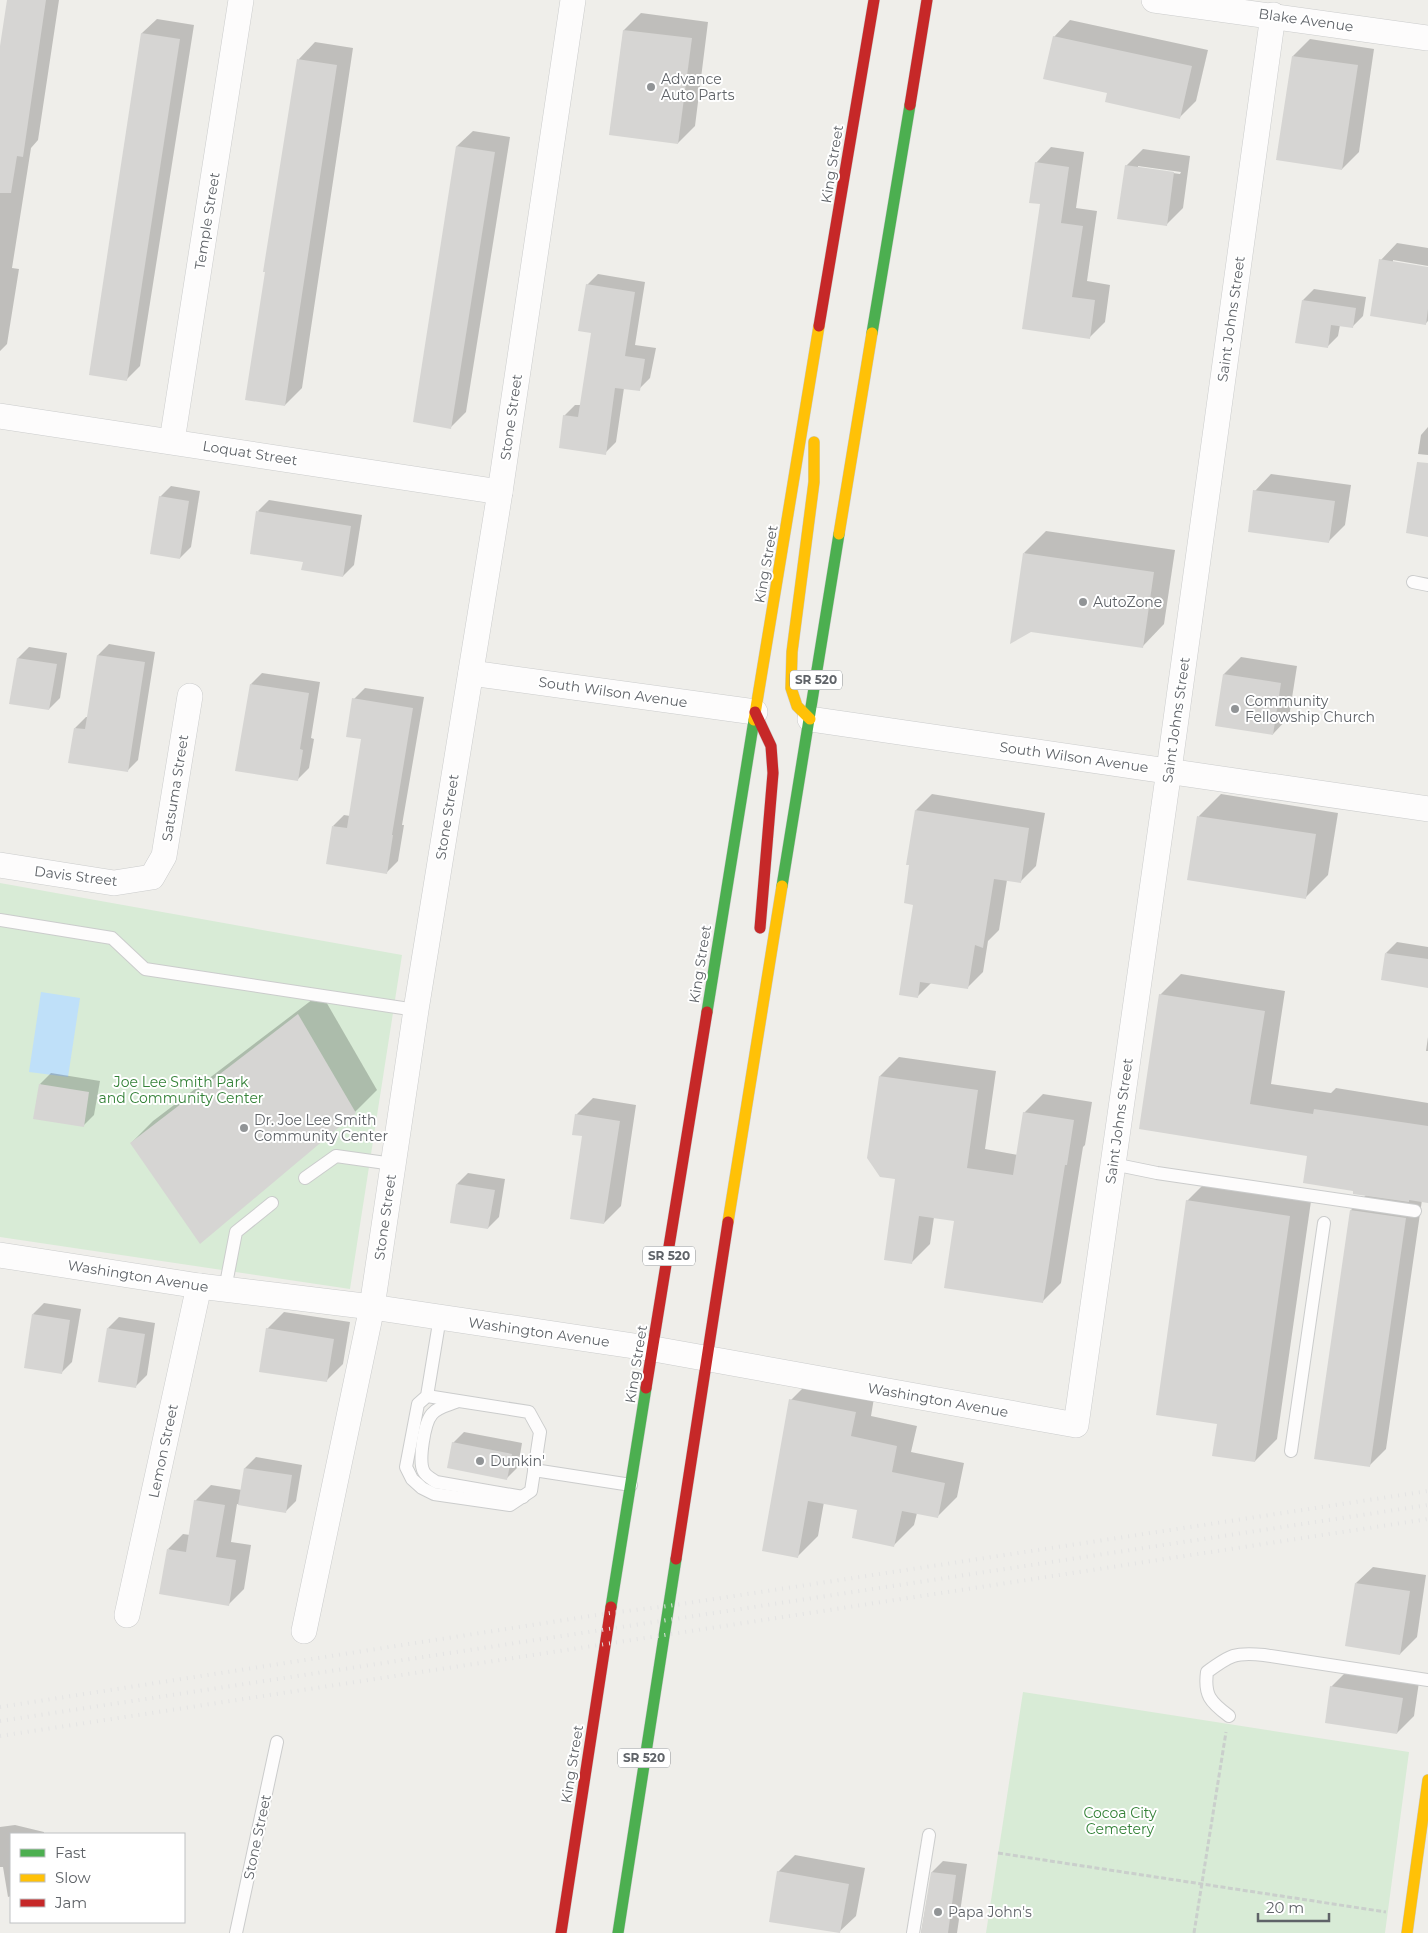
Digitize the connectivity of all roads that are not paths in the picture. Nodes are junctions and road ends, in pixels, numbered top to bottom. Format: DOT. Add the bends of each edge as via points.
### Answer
graph roads {
  1 [pos="241,0"];
  2 [pos="573,0"];
  3 [pos="874,0"];
  4 [pos="926,0"];
  5 [pos="1154,0"];
  6 [pos="1273,15"];
  7 [pos="1428,38"];
  8 [pos="808,398"];
  9 [pos="0,416"];
  10 [pos="172,441"];
  11 [pos="500,492"];
  12 [pos="1413,582"];
  13 [pos="1428,584"];
  14 [pos="471,673"];
  15 [pos="190,696"];
  16 [pos="755,712"];
  17 [pos="810,719"];
  18 [pos="1169,770"];
  19 [pos="1428,809"];
  20 [pos="0,865"];
  21 [pos="152,877"];
  22 [pos="0,920"];
  23 [pos="760,937"];
  24 [pos="759,956"];
  25 [pos="416,1010"];
  26 [pos="762,1010"];
  27 [pos="393,1164"];
  28 [pos="1113,1164"];
  29 [pos="306,1178"];
  30 [pos="272,1203"];
  31 [pos="1415,1211"];
  32 [pos="1324,1223"];
  33 [pos="0,1255"];
  34 [pos="199,1286"];
  35 [pos="225,1289"];
  36 [pos="372,1307"];
  37 [pos="440,1317"];
  38 [pos="654,1349"];
  39 [pos="706,1360"];
  40 [pos="427,1396"];
  41 [pos="459,1401"];
  42 [pos="1076,1425"];
  43 [pos="1291,1451"];
  44 [pos="534,1470"];
  45 [pos="631,1485"];
  46 [pos="523,1497"];
  47 [pos="127,1616"];
  48 [pos="304,1630"];
  49 [pos="1428,1680"];
  50 [pos="1228,1716"];
  51 [pos="278,1742"];
  52 [pos="1428,1780"];
  53 [pos="929,1836"];
  54 [pos="236,1933"];
  55 [pos="561,1933"];
  56 [pos="618,1933"];
  57 [pos="913,1933"];
  58 [pos="1407,1933"];
  1 -- 10 [label="street, Temple Street"];
  2 -- 11 [label="street, Stone Street"];
  3 -- 8 [label="main road, King Street / SR 520"];
  4 -- 17 [label="main road, SR 520"];
  5 -- 6 [label="street, Blake Avenue"];
  6 -- 7 [label="street, Blake Avenue"];
  6 -- 18 [label="street, Saint Johns Street"];
  8 -- 16 [label="main road, King Street / SR 520"];
  8 -- 17 [label="main road" via="814,437 814,482 794,633 791,688 797,706"];
  9 -- 10 [label="street, Loquat Street"];
  10 -- 11 [label="street, Loquat Street"];
  11 -- 14 [label="street, Stone Street"];
  12 -- 13 [label="lane"];
  14 -- 16 [label="street, South Wilson Avenue"];
  14 -- 25 [label="street, Stone Street"];
  15 -- 21 [label="street, Satsuma Street" via="164,856"];
  16 -- 23 [label="main road" via="770,746 773,773"];
  16 -- 38 [label="main road, King Street / SR 520"];
  17 -- 18 [label="street, South Wilson Avenue"];
  17 -- 26 [label="main road, SR 520"];
  18 -- 19 [label="street, South Wilson Avenue"];
  18 -- 28 [label="street, Saint Johns Street"];
  20 -- 21 [label="street, Davis Street" via="114,883"];
  22 -- 25 [label="lane" via="112,938 145,970"];
  24 -- 26 [label="main road"];
  25 -- 27 [label="street, Stone Street"];
  26 -- 39 [label="main road, SR 520"];
  27 -- 29 [label="lane" via="336,1156"];
  27 -- 36 [label="street, Stone Street"];
  28 -- 31 [label="lane"];
  28 -- 42 [label="street, Saint Johns Street"];
  30 -- 35 [label="lane" via="236,1232"];
  32 -- 43 [label="lane"];
  33 -- 34 [label="street, Washington Avenue"];
  34 -- 35 [label="street, Washington Avenue"];
  34 -- 47 [label="street, Lemon Street"];
  35 -- 36 [label="street, Washington Avenue"];
  36 -- 37 [label="street, Washington Avenue"];
  36 -- 48 [label="street, Stone Street"];
  37 -- 38 [label="street, Washington Avenue"];
  37 -- 40 [label="lane"];
  38 -- 39 [label="street, Washington Avenue"];
  38 -- 45 [label="main road, King Street / SR 520"];
  39 -- 42 [label="street, Washington Avenue"];
  39 -- 56 [label="main road, SR 520"];
  40 -- 41 [label="lane"];
  40 -- 46 [label="lane" via="418,1404 406,1467 412,1479 434,1494 510,1505"];
  41 -- 44 [label="lane" via="529,1412 540,1432"];
  41 -- 46 [label="lane" via="431,1415 421,1461 423,1471 436,1482"];
  44 -- 45 [label="lane"];
  44 -- 46 [label="lane" via="531,1491"];
  45 -- 55 [label="main road, King Street / SR 520"];
  49 -- 50 [label="lane" via="1243,1653 1226,1658 1207,1672 1205,1687 1211,1700"];
  51 -- 54 [label="lane, Stone Street"];
  52 -- 58 [label="main road"];
  53 -- 57 [label="lane"];
}
